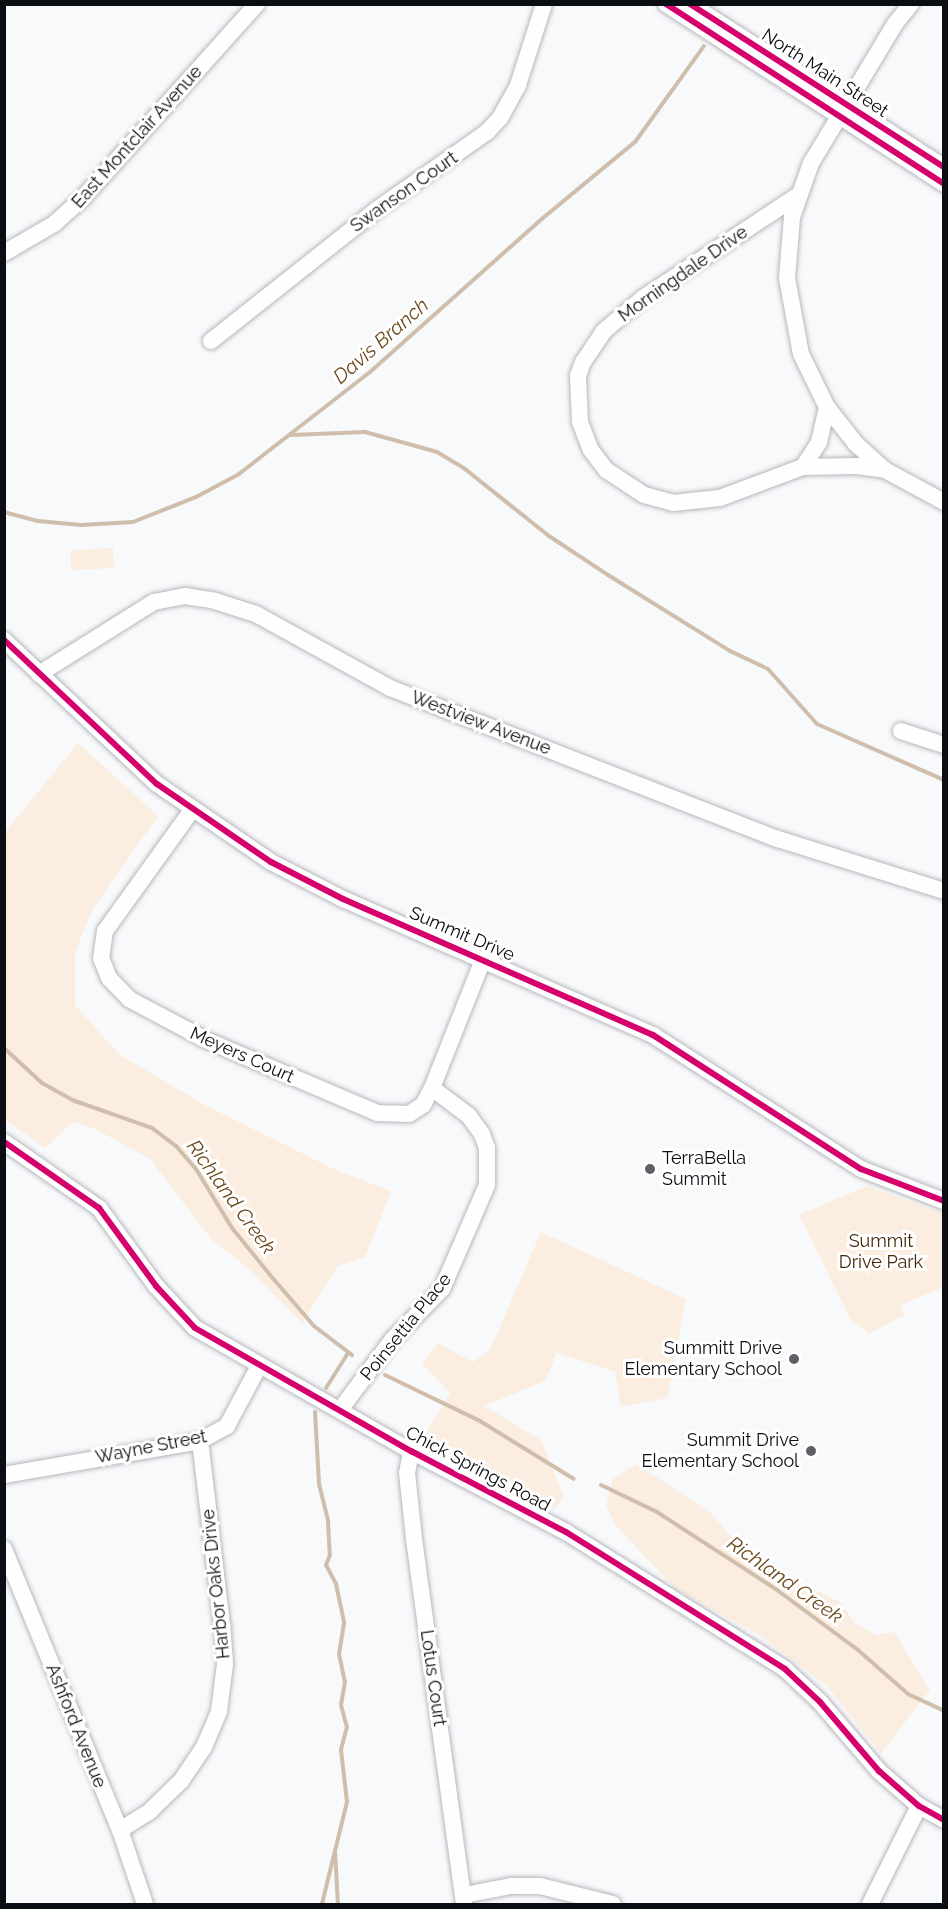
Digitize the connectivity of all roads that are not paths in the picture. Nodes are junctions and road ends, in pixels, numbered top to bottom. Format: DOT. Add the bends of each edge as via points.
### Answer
graph roads {
  1 [pos="257,4"];
  2 [pos="544,4"];
  3 [pos="666,4"];
  4 [pos="690,4"];
  5 [pos="911,4"];
  6 [pos="841,110"];
  7 [pos="944,167"];
  8 [pos="944,184"];
  9 [pos="797,196"];
  10 [pos="5,251"];
  11 [pos="211,341"];
  12 [pos="827,407"];
  13 [pos="803,467"];
  14 [pos="885,470"];
  15 [pos="944,502"];
  16 [pos="4,640"];
  17 [pos="39,674"];
  18 [pos="901,731"];
  19 [pos="944,745"];
  20 [pos="192,810"];
  21 [pos="944,891"];
  22 [pos="483,960"];
  23 [pos="432,1088"];
  24 [pos="4,1142"];
  25 [pos="944,1201"];
  26 [pos="259,1366"];
  27 [pos="340,1410"];
  28 [pos="200,1441"];
  29 [pos="411,1451"];
  30 [pos="4,1475"];
  31 [pos="4,1549"];
  32 [pos="920,1806"];
  33 [pos="944,1820"];
  34 [pos="120,1830"];
  35 [pos="464,1900"];
  36 [pos="145,1905"];
  37 [pos="613,1905"];
  38 [pos="870,1905"];
  1 -- 10 [label="street, East Montclair Avenue" via="81,201 54,224"];
  2 -- 11 [label="street, Swanson Court" via="518,86 488,132 376,210"];
  3 -- 6 [label="street, North Main Street"];
  4 -- 6 [label="street, North Main Street"];
  5 -- 6 [label="street"];
  6 -- 7 [label="street, North Main Street"];
  6 -- 8 [label="street, North Main Street"];
  6 -- 9 [label="street"];
  9 -- 12 [label="street" via="788,252 789,303 801,354"];
  9 -- 13 [label="street, Morningdale Drive" via="614,322 583,362 576,392 580,422 591,450 620,482 659,501 706,501"];
  12 -- 13 [label="street" via="819,442"];
  12 -- 14 [label="street" via="856,444"];
  13 -- 14 [label="street, Morningdale Drive"];
  14 -- 15 [label="street"];
  16 -- 17 [label="street, Summit Drive"];
  17 -- 20 [label="street, Summit Drive" via="157,784"];
  17 -- 21 [label="street, Westview Avenue" via="154,602 185,596 215,601 256,615 390,688 778,839"];
  18 -- 19 [label="street"];
  20 -- 22 [label="street, Summit Drive" via="271,862 318,887"];
  20 -- 23 [label="street, Meyers Court" via="105,931 101,958 117,988 129,999 206,1040 377,1113 409,1114 423,1105"];
  22 -- 23 [label="street, Meyers Court"];
  22 -- 25 [label="street, Summit Drive" via="652,1035 861,1169"];
  23 -- 27 [label="street, Poinsettia Place" via="469,1116 482,1134 487,1148 487,1185 442,1289 392,1340"];
  24 -- 26 [label="street, Chick Springs Road" via="99,1208 169,1303 195,1329"];
  26 -- 27 [label="street, Chick Springs Road"];
  26 -- 28 [label="street, Wayne Street" via="227,1426"];
  27 -- 29 [label="street, Chick Springs Road"];
  28 -- 30 [label="street, Wayne Street"];
  28 -- 34 [label="street, Harbor Oaks Drive" via="225,1664 219,1711 204,1747 181,1781 150,1811"];
  29 -- 32 [label="street, Chick Springs Road" via="566,1532 785,1669 820,1702 879,1771"];
  29 -- 35 [label="street, Lotus Court" via="407,1473 414,1539"];
  31 -- 34 [label="street, Ashford Avenue"];
  32 -- 33 [label="street, Chick Springs Road"];
  32 -- 38 [label="street"];
  34 -- 36 [label="street, Ashford Avenue"];
  35 -- 37 [label="street" via="512,1886 540,1886"];
}
